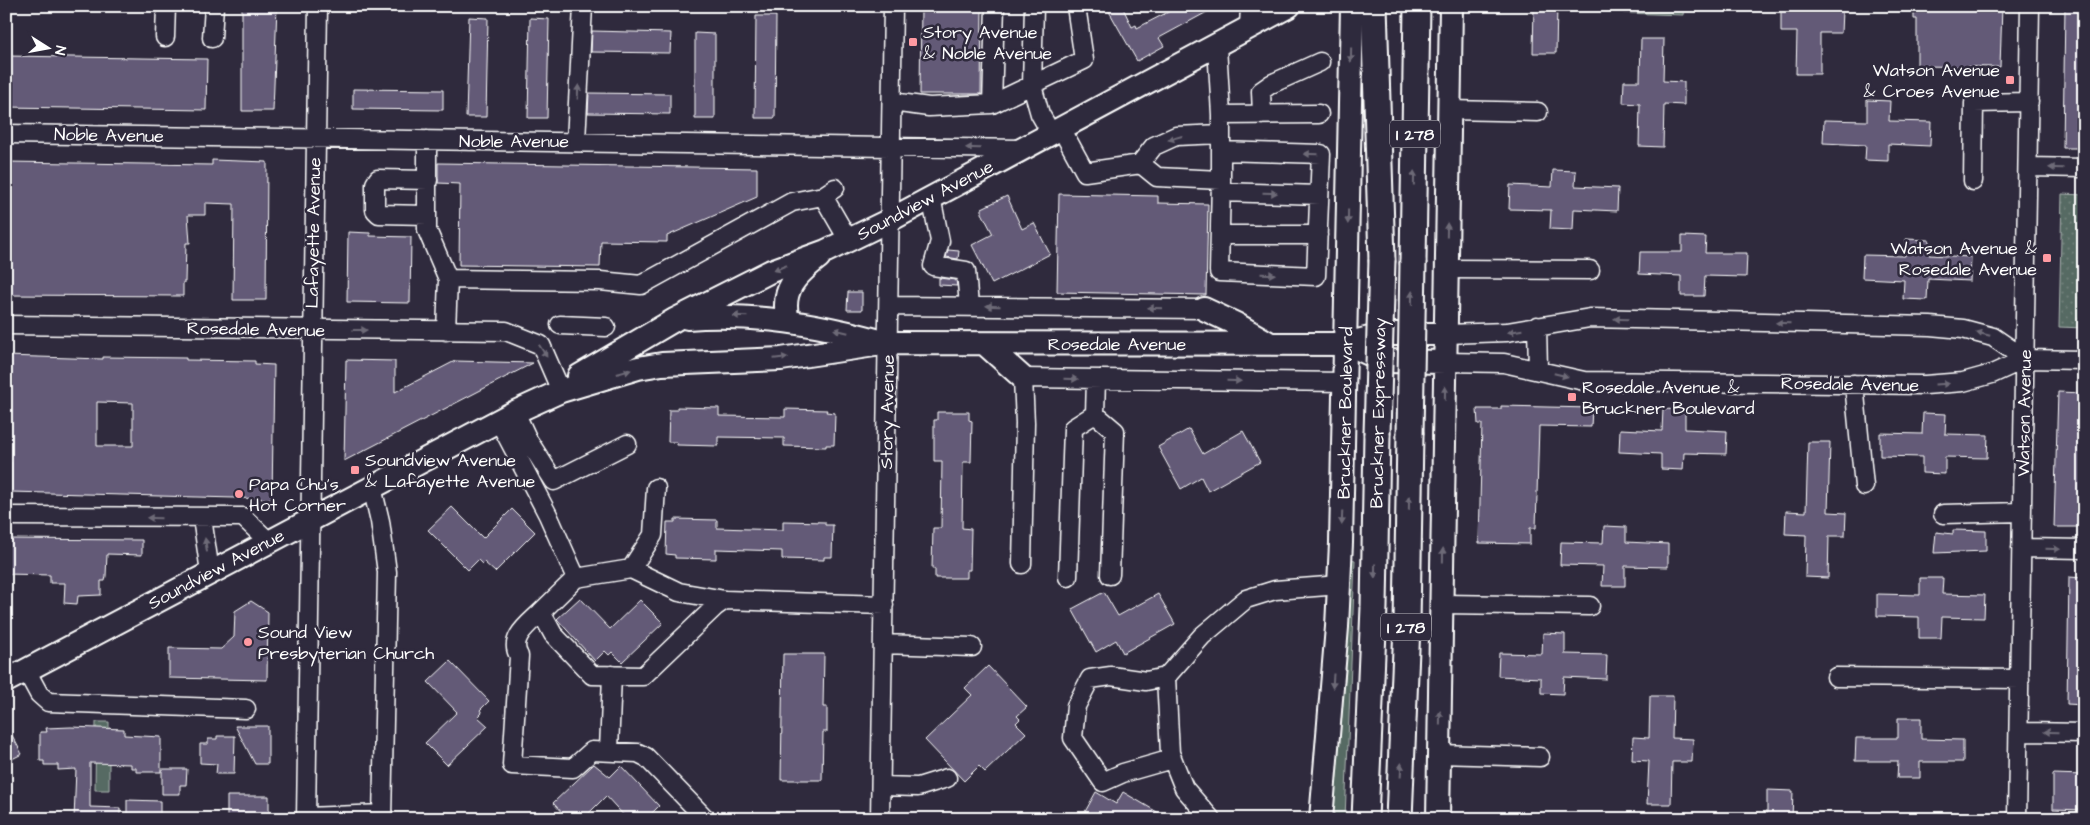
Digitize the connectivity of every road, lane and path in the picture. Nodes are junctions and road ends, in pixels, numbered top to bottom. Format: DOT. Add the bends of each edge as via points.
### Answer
graph roads {
  1 [pos="166,6"];
  2 [pos="214,6"];
  3 [pos="318,6"];
  4 [pos="583,6"];
  5 [pos="894,6"];
  6 [pos="995,6"];
  7 [pos="1034,6"];
  8 [pos="1076,6"];
  9 [pos="1288,6"];
  10 [pos="1352,6"];
  11 [pos="1374,6"];
  12 [pos="1388,6"];
  13 [pos="1417,6"];
  14 [pos="1451,6"];
  15 [pos="2030,6"];
  16 [pos="1250,17"];
  17 [pos="165,36"];
  18 [pos="212,38"];
  19 [pos="1217,46"];
  20 [pos="1320,62"];
  21 [pos="1032,86"];
  22 [pos="892,102"];
  23 [pos="2029,102"];
  24 [pos="992,104"];
  25 [pos="1449,110"];
  26 [pos="1538,112"];
  27 [pos="1320,114"];
  28 [pos="1221,115"];
  29 [pos="1262,115"];
  30 [pos="1056,130"];
  31 [pos="6,134"];
  32 [pos="315,139"];
  33 [pos="427,140"];
  34 [pos="576,141"];
  35 [pos="1221,142"];
  36 [pos="891,147"];
  37 [pos="1022,149"];
  38 [pos="1139,165"];
  39 [pos="2028,168"];
  40 [pos="2084,168"];
  41 [pos="428,180"];
  42 [pos="1973,181"];
  43 [pos="1221,186"];
  44 [pos="1319,195"];
  45 [pos="931,197"];
  46 [pos="427,215"];
  47 [pos="890,220"];
  48 [pos="1220,235"];
  49 [pos="1318,235"];
  50 [pos="849,240"];
  51 [pos="826,252"];
  52 [pos="1382,260"];
  53 [pos="1447,268"];
  54 [pos="1590,270"];
  55 [pos="448,280"];
  56 [pos="888,306"];
  57 [pos="969,306"];
  58 [pos="1204,309"];
  59 [pos="676,319"];
  60 [pos="788,320"];
  61 [pos="6,325"];
  62 [pos="560,325"];
  63 [pos="1537,326"];
  64 [pos="606,327"];
  65 [pos="312,330"];
  66 [pos="446,331"];
  67 [pos="1446,334"];
  68 [pos="888,343"];
  69 [pos="985,344"];
  70 [pos="1270,344"];
  71 [pos="1346,344"];
  72 [pos="2025,358"];
  73 [pos="2084,360"];
  74 [pos="733,362"];
  75 [pos="1445,362"];
  76 [pos="1538,369"];
  77 [pos="1023,378"];
  78 [pos="1096,380"];
  79 [pos="1345,382"];
  80 [pos="1854,384"];
  81 [pos="561,391"];
  82 [pos="1095,414"];
  83 [pos="507,417"];
  84 [pos="627,444"];
  85 [pos="372,486"];
  86 [pos="1864,486"];
  87 [pos="656,488"];
  88 [pos="2022,512"];
  89 [pos="1943,514"];
  90 [pos="6,516"];
  91 [pos="202,518"];
  92 [pos="309,519"];
  93 [pos="268,541"];
  94 [pos="2021,548"];
  95 [pos="2084,550"];
  96 [pos="1022,564"];
  97 [pos="631,569"];
  98 [pos="210,572"];
  99 [pos="1110,575"];
  100 [pos="1068,577"];
  101 [pos="576,578"];
  102 [pos="1340,585"];
  103 [pos="725,600"];
  104 [pos="1442,604"];
  105 [pos="884,606"];
  106 [pos="1590,606"];
  107 [pos="541,612"];
  108 [pos="883,644"];
  109 [pos="972,647"];
  110 [pos="16,676"];
  111 [pos="612,676"];
  112 [pos="1166,677"];
  113 [pos="1836,677"];
  114 [pos="2020,680"];
  115 [pos="246,709"];
  116 [pos="2019,732"];
  117 [pos="2084,733"];
  118 [pos="609,750"];
  119 [pos="1439,754"];
  120 [pos="1540,757"];
  121 [pos="1172,759"];
  122 [pos="947,778"];
  123 [pos="880,786"];
  124 [pos="382,816"];
  125 [pos="306,818"];
  126 [pos="706,819"];
  127 [pos="880,819"];
  128 [pos="1211,819"];
  129 [pos="1321,819"];
  130 [pos="1365,819"];
  131 [pos="1399,819"];
  132 [pos="1438,819"];
  133 [pos="2017,819"];
  1 -- 17 [label="street"];
  2 -- 18 [label="street"];
  3 -- 32 [label="street, Lafayette Avenue"];
  34 -- 4 [label="street, one-way"];
  5 -- 22 [label="street, Story Avenue"];
  6 -- 24 [label="street"];
  7 -- 21 [label="street"];
  8 -- 21 [label="street" via="1084,60"];
  9 -- 16 [label="main road, Soundview Avenue"];
  10 -- 71 [label="main road, Bruckner Boulevard, one-way"];
  11 -- 52 [label="highway"];
  12 -- 52 [label="highway, Bruckner Expressway / I 278"];
  131 -- 13 [label="highway, Bruckner Expressway / I 278, one-way, bridge" via="1407,607"];
  14 -- 25 [label="main road"];
  15 -- 23 [label="street, Watson Avenue"];
  16 -- 19 [label="main road, Soundview Avenue"];
  19 -- 28 [label="street"];
  19 -- 30 [label="main road, Soundview Avenue"];
  20 -- 29 [label="street" via="1261,91"];
  21 -- 24 [label="street"];
  21 -- 30 [label="street" via="1040,114"];
  22 -- 24 [label="street" via="929,107"];
  22 -- 36 [label="street, Story Avenue"];
  23 -- 39 [label="street, Watson Avenue"];
  23 -- 42 [label="street" via="1974,103"];
  25 -- 26 [label="street"];
  53 -- 25 [label="main road, one-way"];
  27 -- 29 [label="street"];
  28 -- 29 [label="street"];
  28 -- 35 [label="street"];
  30 -- 37 [label="main road, Soundview Avenue"];
  30 -- 38 [label="street" via="1085,172"];
  31 -- 32 [label="street, Noble Avenue"];
  32 -- 33 [label="street, Noble Avenue"];
  32 -- 65 [label="street, Lafayette Avenue"];
  33 -- 34 [label="street, Noble Avenue"];
  33 -- 41 [label="street"];
  34 -- 36 [label="street, Noble Avenue"];
  35 -- 38 [label="street, one-way" via="1176,136 1154,146"];
  35 -- 43 [label="street"];
  44 -- 35 [label="street, one-way" via="1321,154"];
  37 -- 36 [label="street, Noble Avenue, one-way"];
  36 -- 47 [label="street, Story Avenue"];
  37 -- 45 [label="main road, Soundview Avenue"];
  38 -- 43 [label="street" via="1157,177"];
  40 -- 39 [label="street, one-way"];
  39 -- 72 [label="street, Watson Avenue"];
  41 -- 46 [label="street"];
  41 -- 46 [label="street" via="378,179 375,184 375,210 379,214"];
  43 -- 44 [label="street, one-way"];
  43 -- 48 [label="street"];
  44 -- 49 [label="street"];
  45 -- 47 [label="main road, Soundview Avenue"];
  45 -- 57 [label="street" via="940,241 933,266 966,271"];
  46 -- 55 [label="street" via="427,230"];
  47 -- 50 [label="main road, Soundview Avenue"];
  47 -- 56 [label="street, Story Avenue"];
  48 -- 49 [label="street"];
  48 -- 49 [label="street, one-way" via="1219,272 1316,276"];
  50 -- 51 [label="main road, Soundview Avenue"];
  50 -- 55 [label="street" via="829,192 792,202 641,285 600,281"];
  51 -- 59 [label="main road, Soundview Avenue, one-way" via="771,272"];
  51 -- 60 [label="main road" via="805,269 786,294"];
  52 -- 130 [label="highway, Bruckner Expressway / I 278, one-way, bridge" via="1374,608"];
  53 -- 54 [label="street"];
  53 -- 67 [label="main road"];
  55 -- 66 [label="street"];
  56 -- 57 [label="street, Rosedale Avenue"];
  56 -- 68 [label="street, Story Avenue"];
  58 -- 57 [label="street, Rosedale Avenue, one-way"];
  58 -- 70 [label="main road"];
  60 -- 59 [label="main road, Rosedale Avenue, one-way" via="728,316"];
  59 -- 81 [label="main road, Soundview Avenue" via="577,378"];
  68 -- 60 [label="main road, Rosedale Avenue, one-way"];
  61 -- 65 [label="street, Rosedale Avenue"];
  62 -- 64 [label="street"];
  63 -- 67 [label="street, Rosedale Avenue, one-way" via="1507,332"];
  72 -- 63 [label="street, Rosedale Avenue, one-way" via="1993,337 1964,329 1930,326 1590,318"];
  63 -- 76 [label="street"];
  65 -- 66 [label="street, Rosedale Avenue, one-way"];
  65 -- 92 [label="street, Lafayette Avenue"];
  66 -- 81 [label="street, Rosedale Avenue, one-way" via="506,331 541,345"];
  67 -- 71 [label="main road, Rosedale Avenue" via="1385,334"];
  67 -- 75 [label="main road"];
  68 -- 69 [label="main road, Rosedale Avenue"];
  74 -- 68 [label="main road, Rosedale Avenue, one-way"];
  68 -- 105 [label="street, Story Avenue"];
  69 -- 70 [label="main road, Rosedale Avenue"];
  69 -- 77 [label="main road"];
  70 -- 71 [label="main road, Rosedale Avenue"];
  71 -- 75 [label="main road, Rosedale Avenue" via="1384,361"];
  71 -- 79 [label="main road, Bruckner Boulevard"];
  72 -- 73 [label="street, Rosedale Avenue"];
  80 -- 72 [label="street, Rosedale Avenue, one-way" via="1963,382 1992,374"];
  72 -- 88 [label="street, Watson Avenue"];
  81 -- 74 [label="main road, Soundview Avenue, one-way" via="638,368"];
  75 -- 76 [label="street, Rosedale Avenue" via="1504,363"];
  104 -- 75 [label="main road, one-way"];
  76 -- 80 [label="street, Rosedale Avenue, one-way" via="1584,380"];
  77 -- 78 [label="street, Rosedale Avenue, one-way"];
  77 -- 96 [label="street"];
  78 -- 79 [label="street, Rosedale Avenue, one-way"];
  78 -- 82 [label="street"];
  79 -- 102 [label="main road, Bruckner Boulevard, one-way"];
  80 -- 86 [label="street"];
  81 -- 83 [label="main road, Soundview Avenue"];
  82 -- 99 [label="street" via="1115,431"];
  82 -- 100 [label="street" via="1073,428"];
  83 -- 84 [label="street" via="528,440 554,481"];
  83 -- 85 [label="main road, Soundview Avenue"];
  83 -- 101 [label="street"];
  85 -- 92 [label="main road, Soundview Avenue"];
  85 -- 124 [label="street" via="387,572"];
  87 -- 97 [label="street" via="653,535"];
  88 -- 89 [label="street"];
  88 -- 94 [label="street, Watson Avenue"];
  91 -- 90 [label="street, one-way"];
  91 -- 93 [label="street" via="243,517"];
  98 -- 91 [label="street, one-way"];
  92 -- 93 [label="main road, Soundview Avenue"];
  92 -- 125 [label="street, Lafayette Avenue"];
  93 -- 98 [label="main road, Soundview Avenue"];
  94 -- 95 [label="street, one-way"];
  94 -- 114 [label="street, Watson Avenue"];
  97 -- 101 [label="street"];
  97 -- 103 [label="street" via="679,592"];
  98 -- 110 [label="main road, Soundview Avenue"];
  101 -- 107 [label="street"];
  102 -- 112 [label="street" via="1275,590 1246,599 1202,636"];
  102 -- 129 [label="main road, Bruckner Boulevard, one-way"];
  103 -- 105 [label="street"];
  103 -- 111 [label="street" via="643,676"];
  104 -- 106 [label="street"];
  119 -- 104 [label="main road, one-way"];
  105 -- 108 [label="street, Story Avenue"];
  107 -- 111 [label="street" via="553,634 592,675"];
  107 -- 118 [label="street" via="518,634 512,765 573,768 592,751"];
  108 -- 109 [label="street"];
  108 -- 123 [label="street, Story Avenue"];
  110 -- 115 [label="street" via="48,702"];
  111 -- 118 [label="street"];
  112 -- 121 [label="street"];
  112 -- 121 [label="street" via="1146,682 1111,676 1090,679 1076,706 1073,738 1103,782"];
  113 -- 114 [label="street"];
  114 -- 116 [label="street, Watson Avenue"];
  117 -- 116 [label="street, one-way"];
  116 -- 133 [label="street, Watson Avenue"];
  118 -- 126 [label="street" via="646,757"];
  119 -- 120 [label="street"];
  119 -- 132 [label="main road"];
  121 -- 128 [label="street" via="1184,788"];
  122 -- 123 [label="street" via="918,787"];
  123 -- 127 [label="street, Story Avenue"];
  124 -- 125 [label="street"];
}
